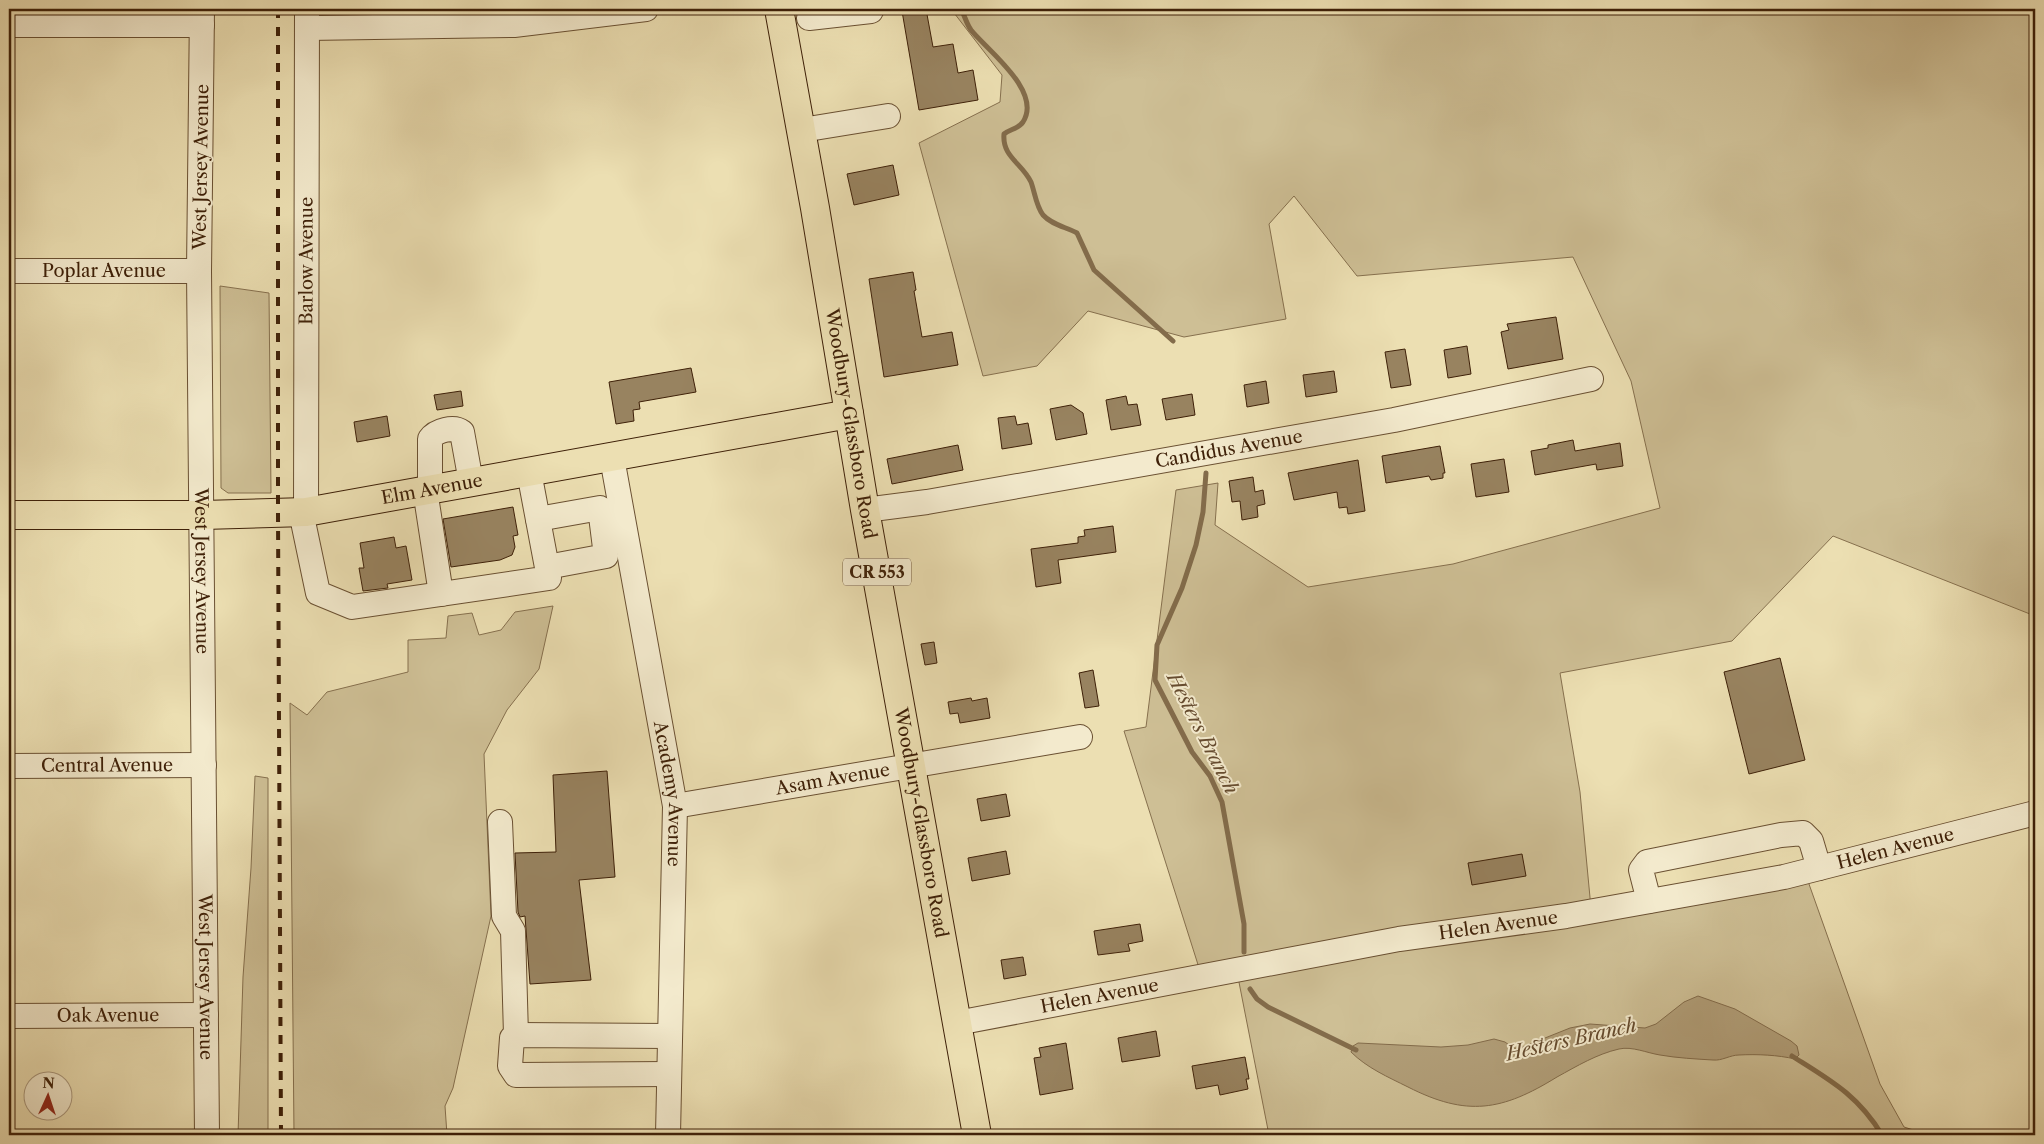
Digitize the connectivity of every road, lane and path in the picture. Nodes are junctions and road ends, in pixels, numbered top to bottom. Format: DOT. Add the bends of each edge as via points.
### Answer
graph roads {
  1 [pos="646,9"];
  2 [pos="779,9"];
  3 [pos="871,11"];
  4 [pos="540,15"];
  5 [pos="202,17"];
  6 [pos="307,18"];
  7 [pos="809,18"];
  8 [pos="9,25"];
  9 [pos="888,116"];
  10 [pos="802,130"];
  11 [pos="9,271"];
  12 [pos="200,271"];
  13 [pos="1590,379"];
  14 [pos="849,414"];
  15 [pos="612,458"];
  16 [pos="529,472"];
  17 [pos="471,482"];
  18 [pos="428,490"];
  19 [pos="865,510"];
  20 [pos="303,512"];
  21 [pos="9,515"];
  22 [pos="203,515"];
  23 [pos="538,519"];
  24 [pos="547,567"];
  25 [pos="441,594"];
  26 [pos="1080,737"];
  27 [pos="204,765"];
  28 [pos="9,766"];
  29 [pos="912,767"];
  30 [pos="674,806"];
  31 [pos="2035,813"];
  32 [pos="500,822"];
  33 [pos="1819,868"];
  34 [pos="1648,901"];
  35 [pos="206,1015"];
  36 [pos="9,1016"];
  37 [pos="957,1023"];
  38 [pos="516,1034"];
  39 [pos="670,1036"];
  40 [pos="669,1074"];
  41 [pos="206,1135"];
  42 [pos="668,1135"];
  43 [pos="977,1135"];
  1 -- 4 [label="street"];
  2 -- 10 [label="main road, Woodbury-Glassboro Road / CR 553"];
  3 -- 7 [label="street"];
  4 -- 6 [label="street" via="514,25"];
  5 -- 8 [label="street"];
  5 -- 12 [label="street, West Jersey Avenue"];
  6 -- 20 [label="street, Barlow Avenue"];
  9 -- 10 [label="street"];
  10 -- 14 [label="main road, Woodbury-Glassboro Road / CR 553"];
  11 -- 12 [label="street, Poplar Avenue"];
  12 -- 22 [label="street, West Jersey Avenue"];
  13 -- 19 [label="street, Candidus Avenue" via="1394,420 927,502"];
  14 -- 15 [label="main road, Elm Avenue"];
  14 -- 19 [label="main road, Woodbury-Glassboro Road / CR 553"];
  15 -- 16 [label="main road, Elm Avenue"];
  15 -- 30 [label="street, Academy Avenue"];
  16 -- 17 [label="main road, Elm Avenue"];
  16 -- 23 [label="street"];
  17 -- 18 [label="main road, Elm Avenue"];
  17 -- 18 [label="street" via="464,435 459,429 454,429 435,434 430,439"];
  18 -- 20 [label="main road, Elm Avenue"];
  18 -- 25 [label="street"];
  19 -- 29 [label="main road, Woodbury-Glassboro Road / CR 553"];
  20 -- 22 [label="main road, Elm Avenue"];
  20 -- 25 [label="street, Barlow Avenue" via="318,593 352,607"];
  21 -- 22 [label="main road, Elm Avenue"];
  22 -- 27 [label="street, West Jersey Avenue"];
  23 -- 24 [label="street"];
  23 -- 24 [label="street" via="600,508 606,556"];
  24 -- 25 [label="street" via="549,578"];
  26 -- 29 [label="street, Asam Avenue"];
  27 -- 28 [label="street, Central Avenue"];
  27 -- 35 [label="street, West Jersey Avenue"];
  29 -- 30 [label="street, Asam Avenue"];
  29 -- 37 [label="main road, Woodbury-Glassboro Road / CR 553"];
  30 -- 39 [label="street, Academy Avenue"];
  31 -- 33 [label="street, Helen Avenue"];
  32 -- 38 [label="street" via="504,916 513,932"];
  33 -- 34 [label="street, Helen Avenue"];
  33 -- 34 [label="street" via="1811,841 1803,833 1781,835 1647,862 1641,870"];
  34 -- 37 [label="street, Helen Avenue" via="1566,916 1398,939"];
  35 -- 36 [label="street, Oak Avenue"];
  35 -- 41 [label="street, West Jersey Avenue"];
  37 -- 43 [label="main road, Woodbury-Glassboro Road / CR 553"];
  38 -- 39 [label="street"];
  38 -- 40 [label="street" via="512,1038 510,1066 516,1075"];
  39 -- 40 [label="street, Academy Avenue"];
  40 -- 42 [label="street, Academy Avenue"];
}
